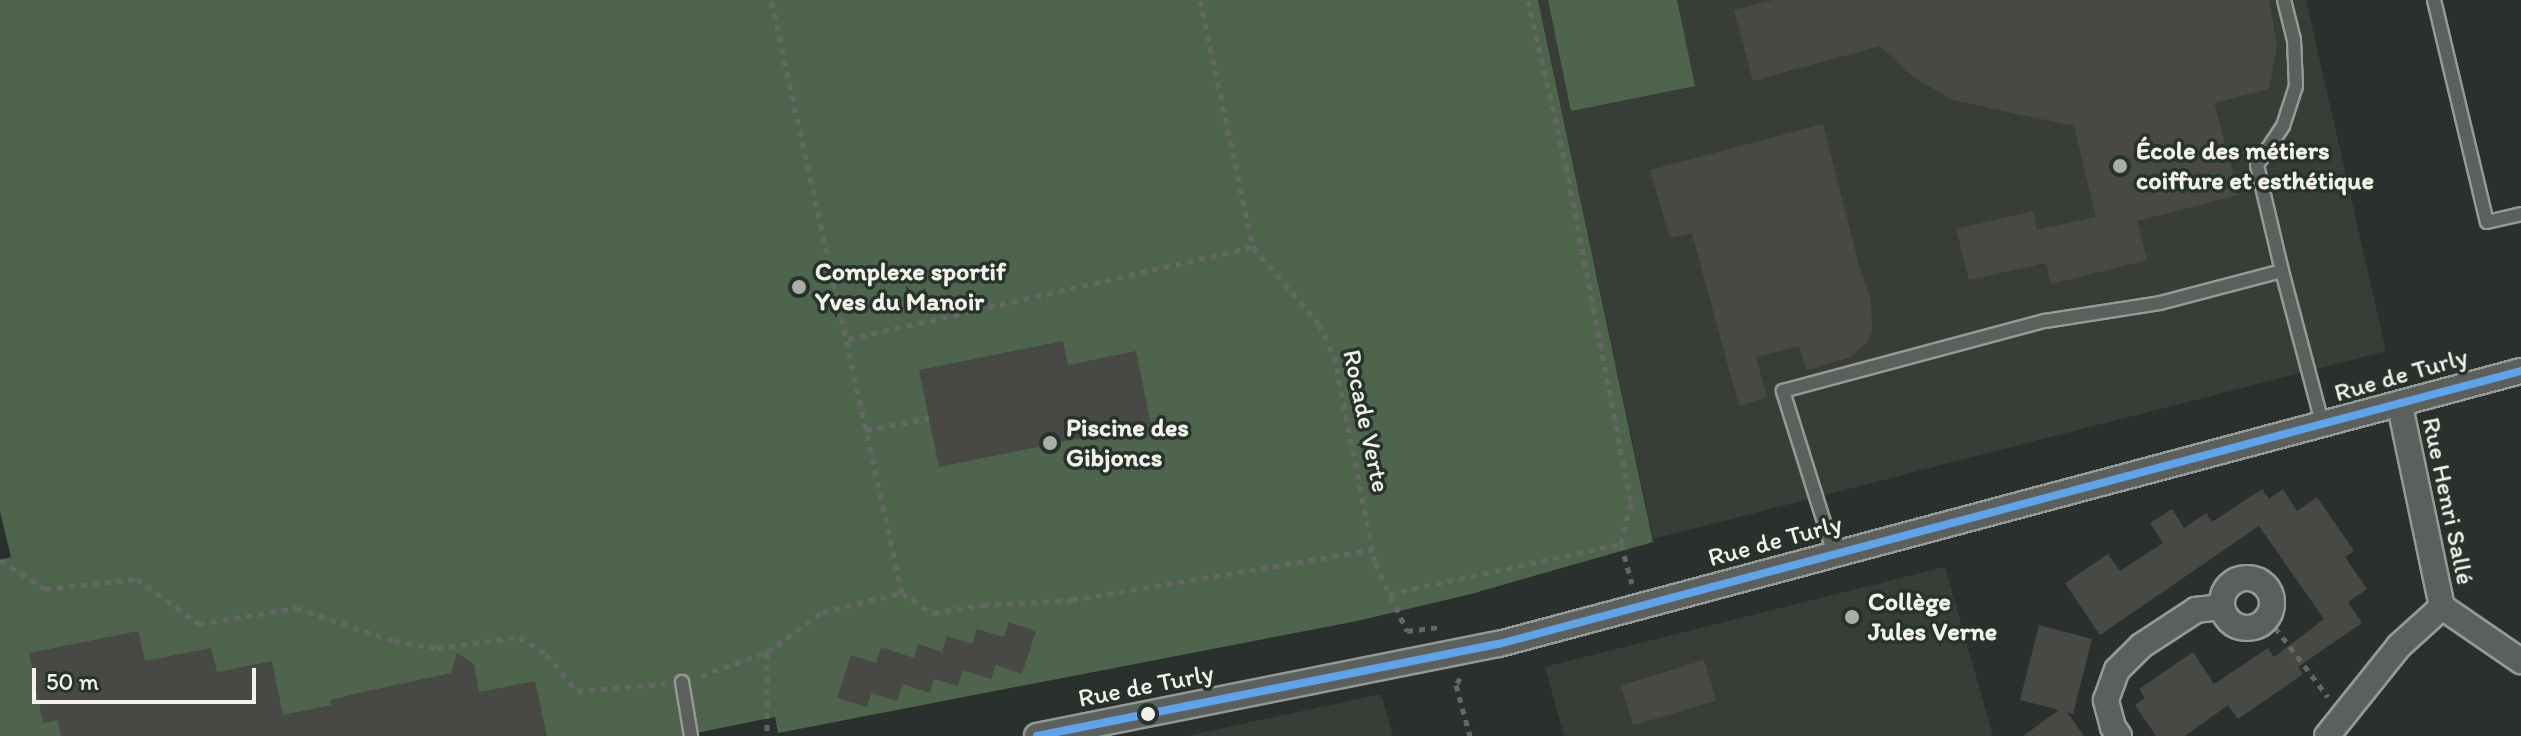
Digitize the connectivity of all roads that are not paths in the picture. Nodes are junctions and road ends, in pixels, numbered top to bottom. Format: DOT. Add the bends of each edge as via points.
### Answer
graph roads {
  1 [pos="2284,0"];
  2 [pos="2434,0"];
  3 [pos="2521,214"];
  4 [pos="2282,271"];
  5 [pos="2521,371"];
  6 [pos="2400,406"];
  7 [pos="2323,426"];
  8 [pos="1834,554"];
  9 [pos="2222,607"];
  10 [pos="2442,607"];
  11 [pos="2521,661"];
  12 [pos="682,682"];
  13 [pos="691,736"];
  14 [pos="1037,736"];
  15 [pos="2119,736"];
  16 [pos="2327,736"];
  1 -- 4 [label="lane" via="2294,40 2296,86 2283,126 2257,165"];
  2 -- 3 [label="lane" via="2487,222"];
  4 -- 7 [label="lane"];
  4 -- 8 [label="lane" via="2160,303 2045,321 1783,391"];
  5 -- 6 [label="street, Rue de Turly"];
  6 -- 7 [label="street, Rue de Turly"];
  6 -- 10 [label="street, Rue Henri Sallé"];
  7 -- 8 [label="street, Rue de Turly"];
  8 -- 14 [label="street, Rue de Turly" via="1499,644"];
  9 -- 9 [label="street" via="2230,585 2246,578 2255,579 2272,597 2268,618 2260,625 2244,628 2230,621"];
  9 -- 15 [label="street" via="2196,610 2141,646 2117,670 2106,700"];
  10 -- 11 [label="street, Rue Henri Sallé"];
  10 -- 16 [label="street, Rue Henri Sallé" via="2399,646"];
  12 -- 13 [label="lane"];
}
